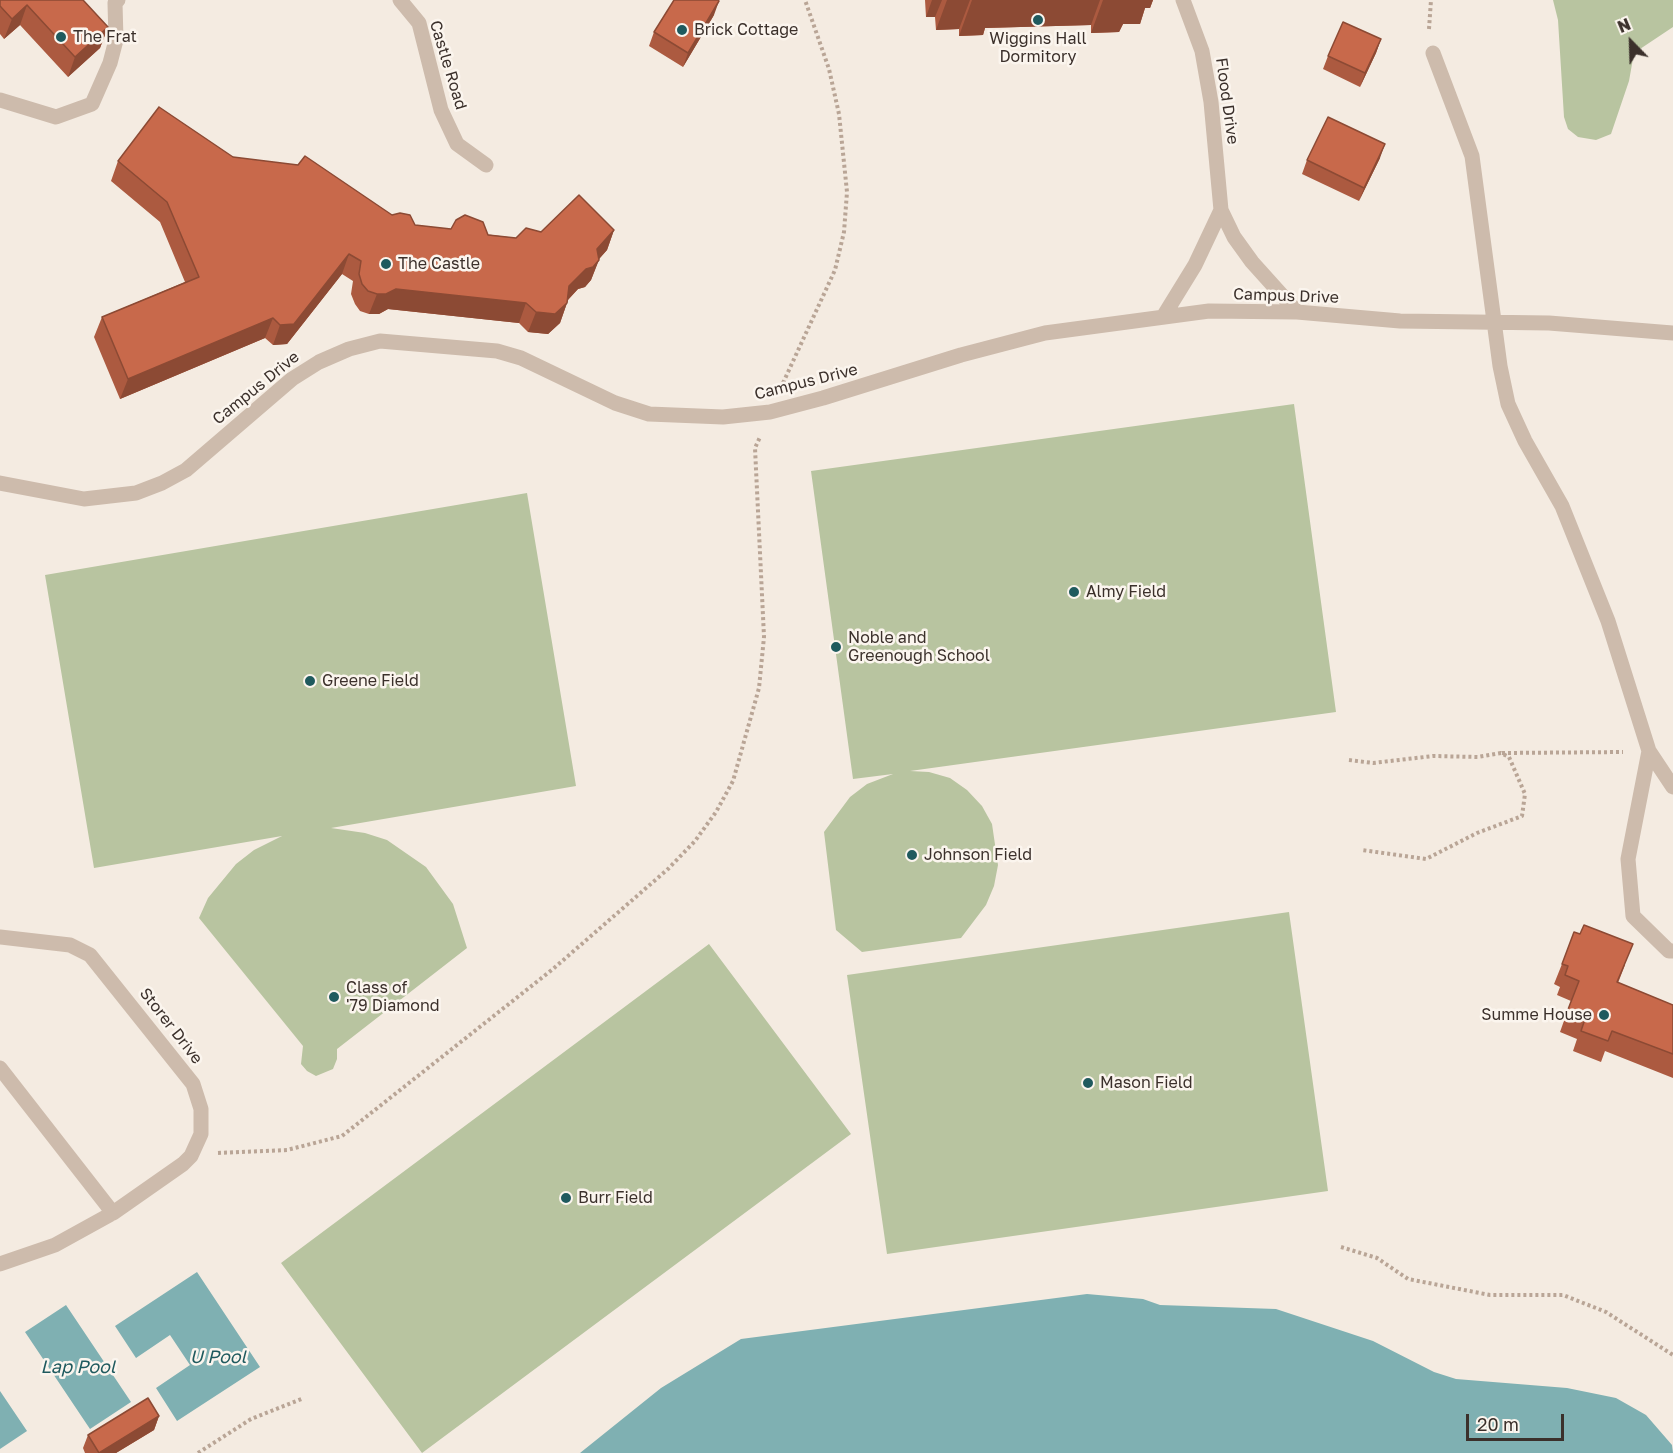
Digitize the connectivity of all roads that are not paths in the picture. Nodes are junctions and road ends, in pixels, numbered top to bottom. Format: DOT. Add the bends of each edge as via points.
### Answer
graph roads {
  1 [pos="118,0"];
  2 [pos="399,0"];
  3 [pos="1183,0"];
  4 [pos="1433,53"];
  5 [pos="0,100"];
  6 [pos="486,165"];
  7 [pos="1221,210"];
  8 [pos="1297,312"];
  9 [pos="1163,317"];
  10 [pos="1494,321"];
  11 [pos="1673,333"];
  12 [pos="0,483"];
  13 [pos="1649,751"];
  14 [pos="1673,787"];
  15 [pos="0,937"];
  16 [pos="1673,951"];
  17 [pos="0,1068"];
  18 [pos="113,1213"];
  19 [pos="0,1264"];
  1 -- 5 [label="lane" via="114,48 92,104 56,117"];
  2 -- 6 [label="lane, Castle Road" via="419,23 441,110 457,144"];
  3 -- 7 [label="lane, Flood Drive" via="1202,51"];
  4 -- 10 [label="lane" via="1472,156"];
  7 -- 8 [label="lane, Flood Drive" via="1252,262"];
  7 -- 9 [label="lane" via="1195,265"];
  8 -- 9 [label="lane, Campus Drive" via="1209,311"];
  8 -- 10 [label="lane, Campus Drive" via="1400,321"];
  9 -- 12 [label="lane, Campus Drive" via="1089,325 1004,342 770,412 723,417 649,414 497,351 380,341 349,349 292,379 186,470 145,490 84,499"];
  10 -- 11 [label="lane, Campus Drive"];
  10 -- 13 [label="lane" via="1508,404 1562,506 1596,589"];
  13 -- 14 [label="lane"];
  13 -- 16 [label="lane" via="1628,859 1633,916"];
  15 -- 18 [label="lane, Storer Drive" via="70,945 90,955 193,1084 202,1123 191,1156"];
  17 -- 18 [label="lane"];
  18 -- 19 [label="lane, Storer Drive" via="56,1245"];
}
